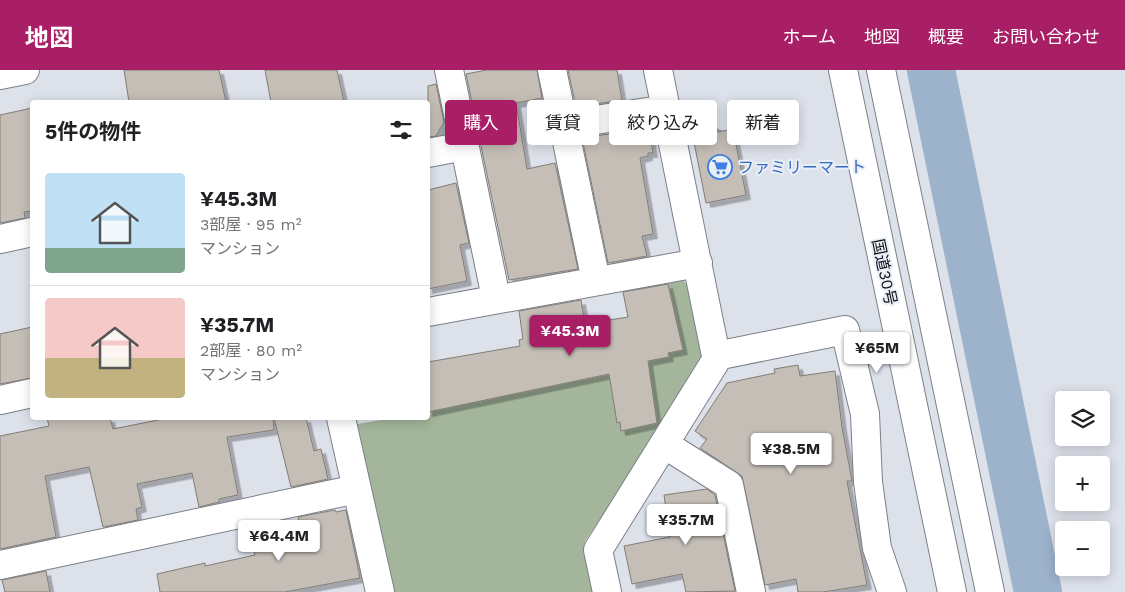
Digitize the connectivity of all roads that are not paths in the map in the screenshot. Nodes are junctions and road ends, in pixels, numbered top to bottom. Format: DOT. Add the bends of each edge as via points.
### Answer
graph roads {
  1 [pos="25,70"];
  2 [pos="449,70"];
  3 [pos="552,70"];
  4 [pos="658,70"];
  5 [pos="843,70"];
  6 [pos="882,70"];
  7 [pos="0,75"];
  8 [pos="559,100"];
  9 [pos="664,100"];
  10 [pos="568,145"];
  11 [pos="673,145"];
  12 [pos="465,146"];
  13 [pos="430,153"];
  14 [pos="30,232"];
  15 [pos="0,238"];
  16 [pos="698,263"];
  17 [pos="596,281"];
  18 [pos="496,298"];
  19 [pos="430,312"];
  20 [pos="716,356"];
  21 [pos="30,393"];
  22 [pos="0,400"];
  23 [pos="341,420"];
  24 [pos="664,444"];
  25 [pos="357,489"];
  26 [pos="0,565"];
  27 [pos="380,592"];
  28 [pos="607,592"];
  29 [pos="751,592"];
  30 [pos="892,592"];
  31 [pos="952,592"];
  32 [pos="990,592"];
  1 -- 7 [label="main road"];
  2 -- 12 [label="main road"];
  3 -- 8 [label="main road"];
  4 -- 9 [label="main road"];
  5 -- 31 [label="main road, 国道30号"];
  6 -- 32 [label="main road"];
  10 -- 17 [label="main road"];
  11 -- 16 [label="main road"];
  12 -- 13 [label="main road"];
  12 -- 18 [label="main road"];
  14 -- 15 [label="main road"];
  16 -- 17 [label="main road"];
  16 -- 20 [label="main road"];
  17 -- 18 [label="main road"];
  18 -- 19 [label="main road"];
  20 -- 24 [label="main road"];
  20 -- 30 [label="main road" via="845,330 865,414 868,482 877,548"];
  21 -- 22 [label="main road"];
  23 -- 25 [label="main road"];
  24 -- 28 [label="main road" via="598,550"];
  24 -- 29 [label="main road" via="729,485"];
  25 -- 26 [label="main road"];
  25 -- 27 [label="main road"];
}
